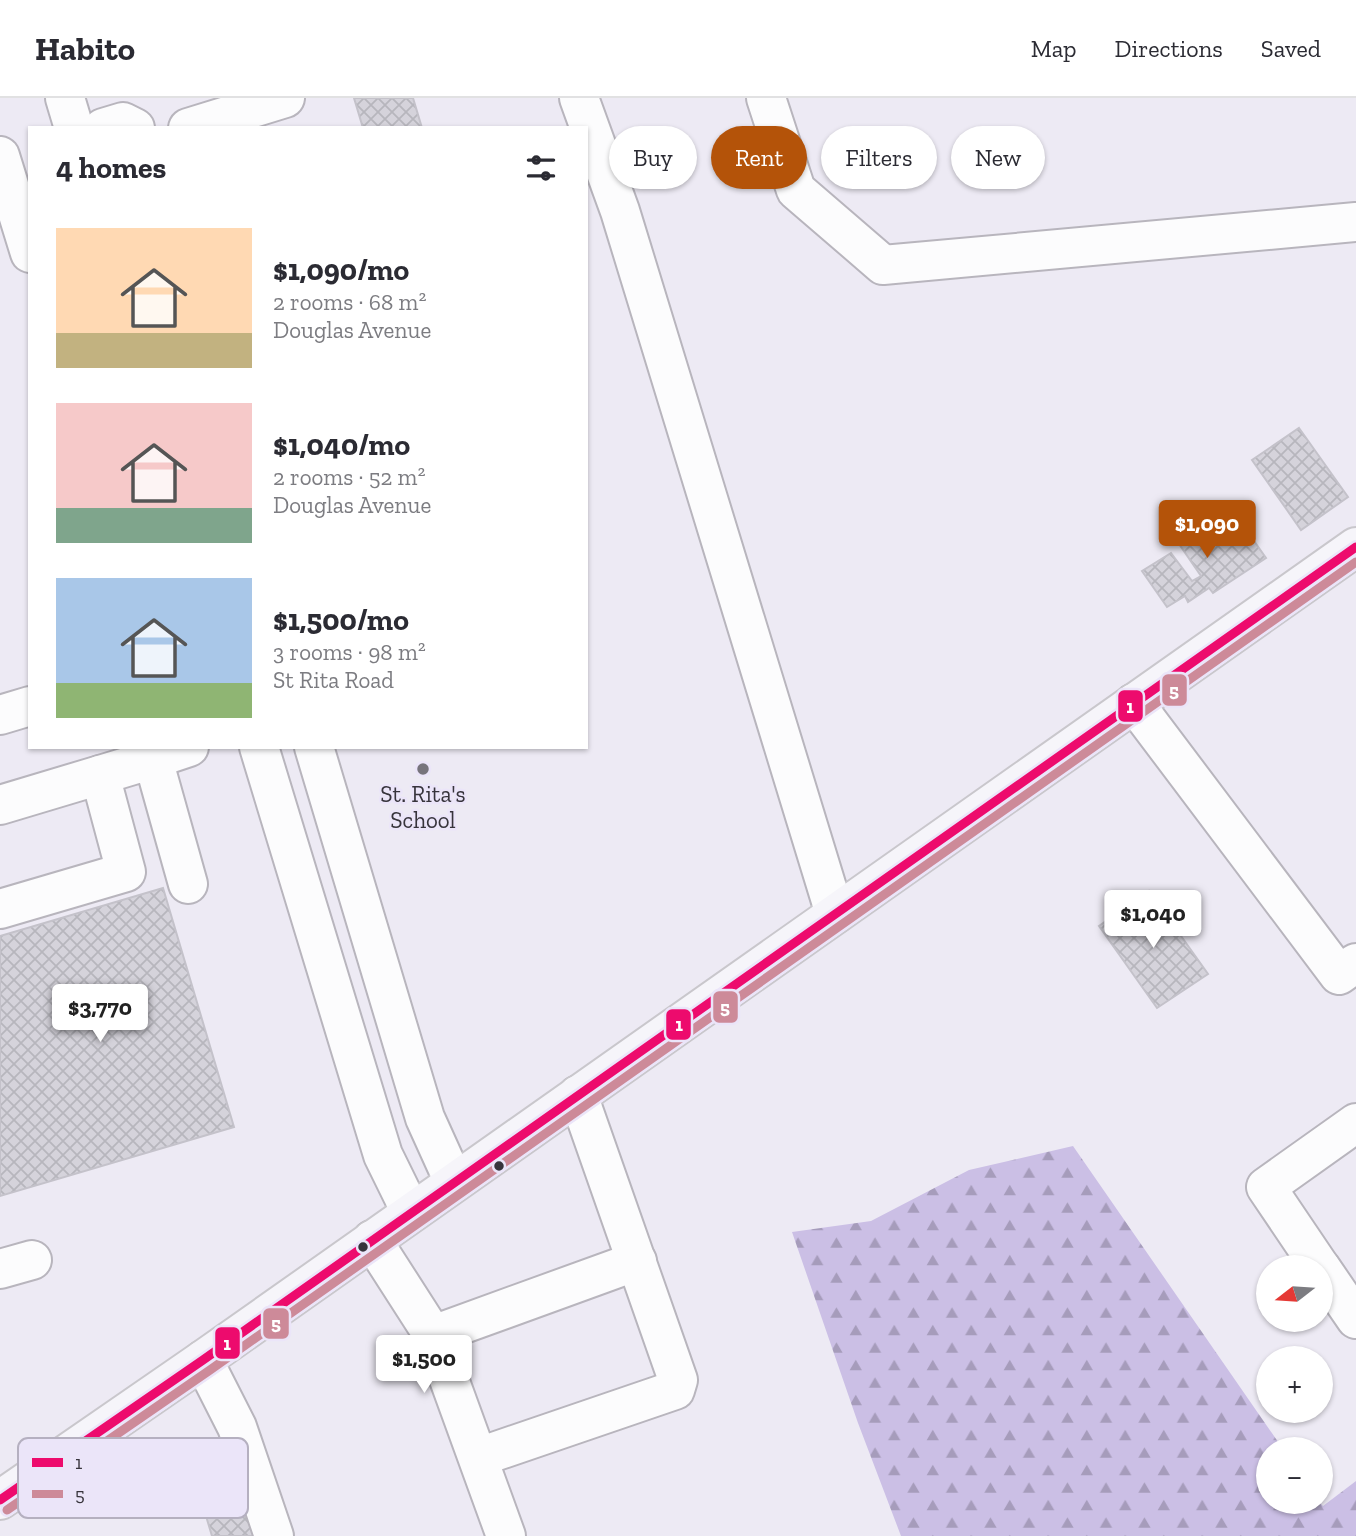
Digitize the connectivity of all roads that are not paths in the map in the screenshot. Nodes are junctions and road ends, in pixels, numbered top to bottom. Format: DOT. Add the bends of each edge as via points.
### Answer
graph roads {
  1 [pos="65,98"];
  2 [pos="285,98"];
  3 [pos="579,98"];
  4 [pos="766,98"];
  5 [pos="73,126"];
  6 [pos="194,126"];
  7 [pos="585,126"];
  8 [pos="588,142"];
  9 [pos="0,156"];
  10 [pos="603,214"];
  11 [pos="1356,222"];
  12 [pos="28,247"];
  13 [pos="1356,547"];
  14 [pos="1134,703"];
  15 [pos="28,707"];
  16 [pos="0,715"];
  17 [pos="180,749"];
  18 [pos="260,749"];
  19 [pos="315,749"];
  20 [pos="122,762"];
  21 [pos="0,805"];
  22 [pos="188,884"];
  23 [pos="0,909"];
  24 [pos="835,914"];
  25 [pos="1350,979"];
  26 [pos="578,1095"];
  27 [pos="1356,1123"];
  28 [pos="454,1182"];
  29 [pos="411,1212"];
  30 [pos="372,1240"];
  31 [pos="1312,1255"];
  32 [pos="637,1261"];
  33 [pos="1334,1287"];
  34 [pos="1356,1319"];
  35 [pos="433,1335"];
  36 [pos="203,1360"];
  37 [pos="90,1438"];
  38 [pos="241,1438"];
  39 [pos="479,1457"];
  40 [pos="248,1459"];
  41 [pos="18,1488"];
  42 [pos="0,1500"];
  43 [pos="274,1536"];
  44 [pos="506,1536"];
  1 -- 5 [label="street"];
  2 -- 6 [label="street"];
  3 -- 7 [label="street"];
  4 -- 11 [label="street" via="796,190 883,265"];
  8 -- 10 [label="street"];
  9 -- 12 [label="street"];
  10 -- 24 [label="street"];
  13 -- 14 [label="main road"];
  14 -- 24 [label="main road"];
  14 -- 25 [label="street"];
  15 -- 16 [label="street"];
  17 -- 20 [label="street"];
  18 -- 29 [label="street" via="383,1155"];
  19 -- 28 [label="street" via="425,1118"];
  20 -- 21 [label="street"];
  20 -- 22 [label="street"];
  20 -- 23 [label="street" via="126,872"];
  24 -- 26 [label="main road"];
  26 -- 28 [label="main road"];
  26 -- 32 [label="street"];
  27 -- 31 [label="street" via="1266,1187"];
  28 -- 29 [label="main road"];
  29 -- 30 [label="main road"];
  30 -- 35 [label="street"];
  30 -- 36 [label="main road"];
  32 -- 35 [label="street"];
  32 -- 39 [label="street" via="678,1380 675,1390"];
  33 -- 34 [label="street"];
  35 -- 39 [label="street"];
  36 -- 37 [label="main road"];
  36 -- 38 [label="street"];
  39 -- 44 [label="street"];
  40 -- 43 [label="street"];
  41 -- 42 [label="main road"];
}
